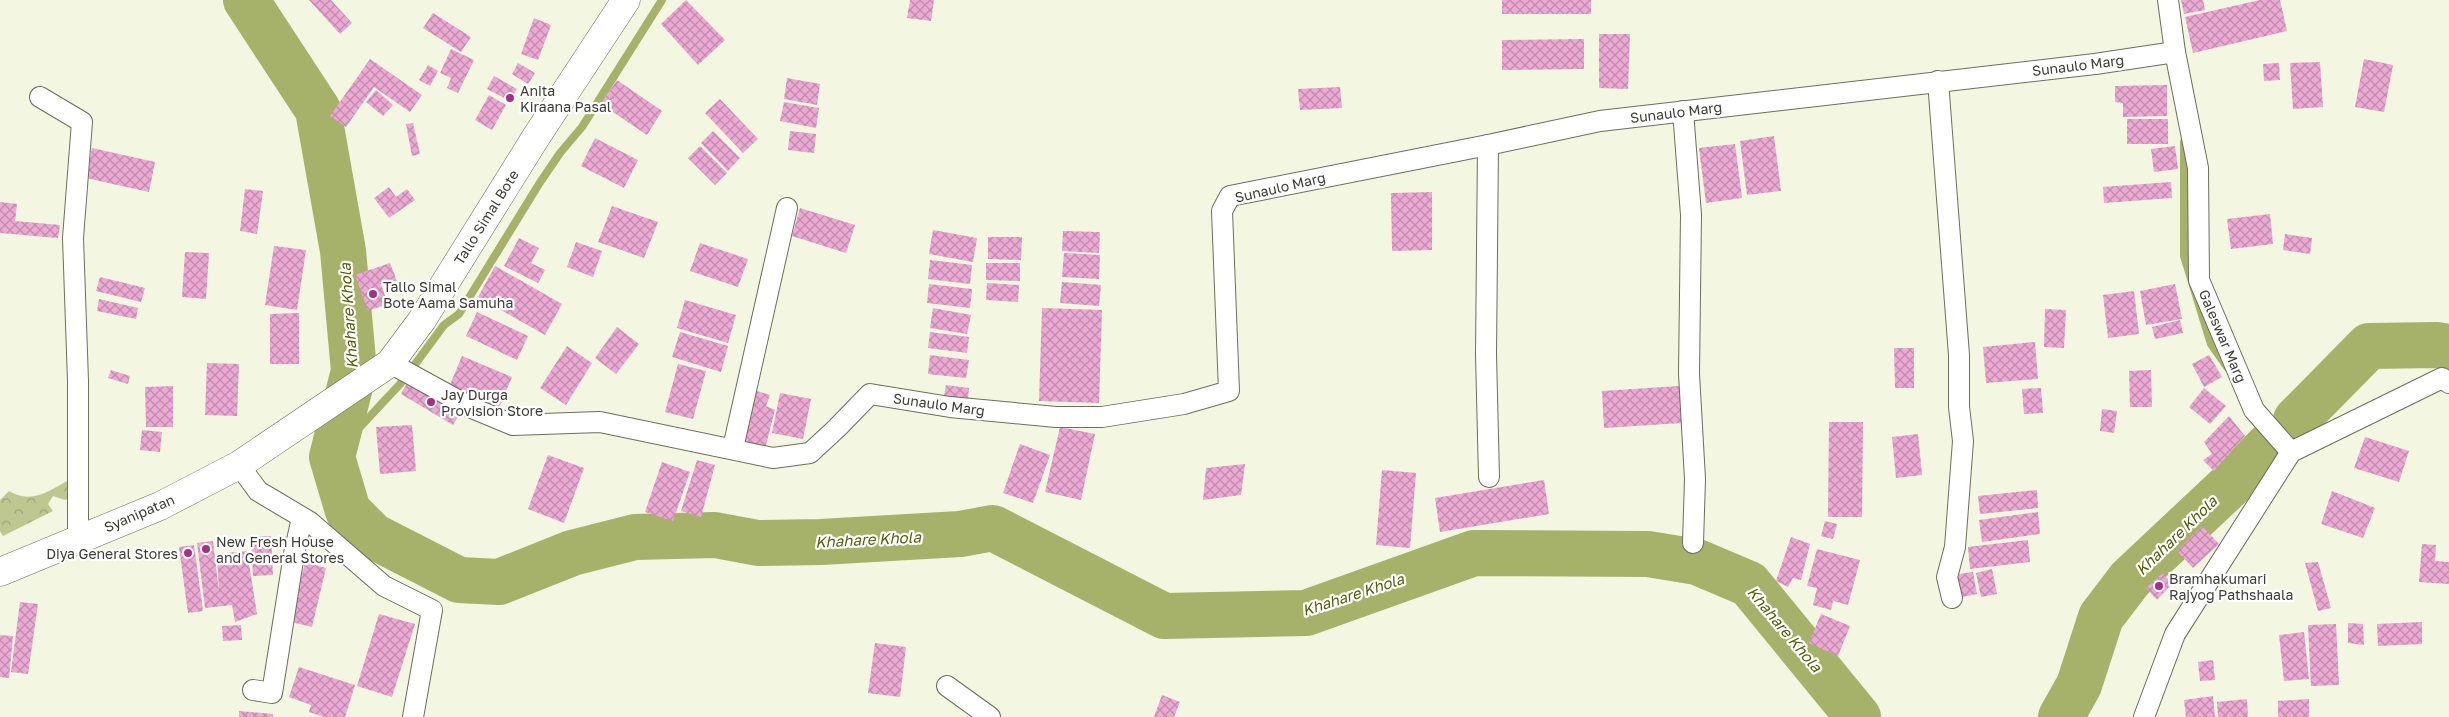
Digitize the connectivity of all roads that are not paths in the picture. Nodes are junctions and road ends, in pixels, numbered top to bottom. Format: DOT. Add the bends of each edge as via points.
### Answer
graph roads {
  1 [pos="626,0"];
  2 [pos="2168,0"];
  3 [pos="2175,52"];
  4 [pos="1938,81"];
  5 [pos="40,97"];
  6 [pos="1683,111"];
  7 [pos="1488,145"];
  8 [pos="787,208"];
  9 [pos="390,362"];
  10 [pos="2449,383"];
  11 [pos="272,443"];
  12 [pos="733,448"];
  13 [pos="2291,452"];
  14 [pos="239,464"];
  15 [pos="1489,477"];
  16 [pos="302,518"];
  17 [pos="78,539"];
  18 [pos="1693,543"];
  19 [pos="0,572"];
  20 [pos="1952,598"];
  21 [pos="947,686"];
  22 [pos="253,690"];
  23 [pos="413,717"];
  24 [pos="990,717"];
  25 [pos="2144,717"];
  1 -- 9 [label="main road, Tallo Simal Bote" via="422,320"];
  2 -- 3 [label="street, Galeswar Marg"];
  3 -- 4 [label="street, Sunaulo Marg"];
  3 -- 13 [label="street, Galeswar Marg" via="2198,168 2199,280 2254,410"];
  4 -- 6 [label="street, Sunaulo Marg"];
  4 -- 20 [label="street" via="1963,441 1955,547 1947,577"];
  5 -- 17 [label="street" via="82,122 73,238 78,381"];
  6 -- 7 [label="street, Sunaulo Marg" via="1600,120"];
  6 -- 18 [label="street" via="1692,215 1689,374 1695,479"];
  7 -- 12 [label="street, Sunaulo Marg" via="1230,196 1222,211 1229,391 1184,404 1092,417 1056,417 950,407 870,394 810,453 773,458"];
  7 -- 15 [label="street" via="1486,355"];
  8 -- 12 [label="street"];
  9 -- 11 [label="main road, Tallo Simal Bote"];
  9 -- 12 [label="street, Sunaulo Marg" via="472,408 514,424 600,422"];
  10 -- 13 [label="street" via="2442,378"];
  11 -- 14 [label="main road, Syanipatan"];
  13 -- 25 [label="street" via="2175,634"];
  14 -- 16 [label="street" via="258,491"];
  14 -- 17 [label="main road, Syanipatan" via="160,506"];
  16 -- 22 [label="street" via="272,693"];
  16 -- 23 [label="street" via="384,586 432,610"];
  17 -- 19 [label="main road, Syanipatan"];
  21 -- 24 [label="street"];
}
